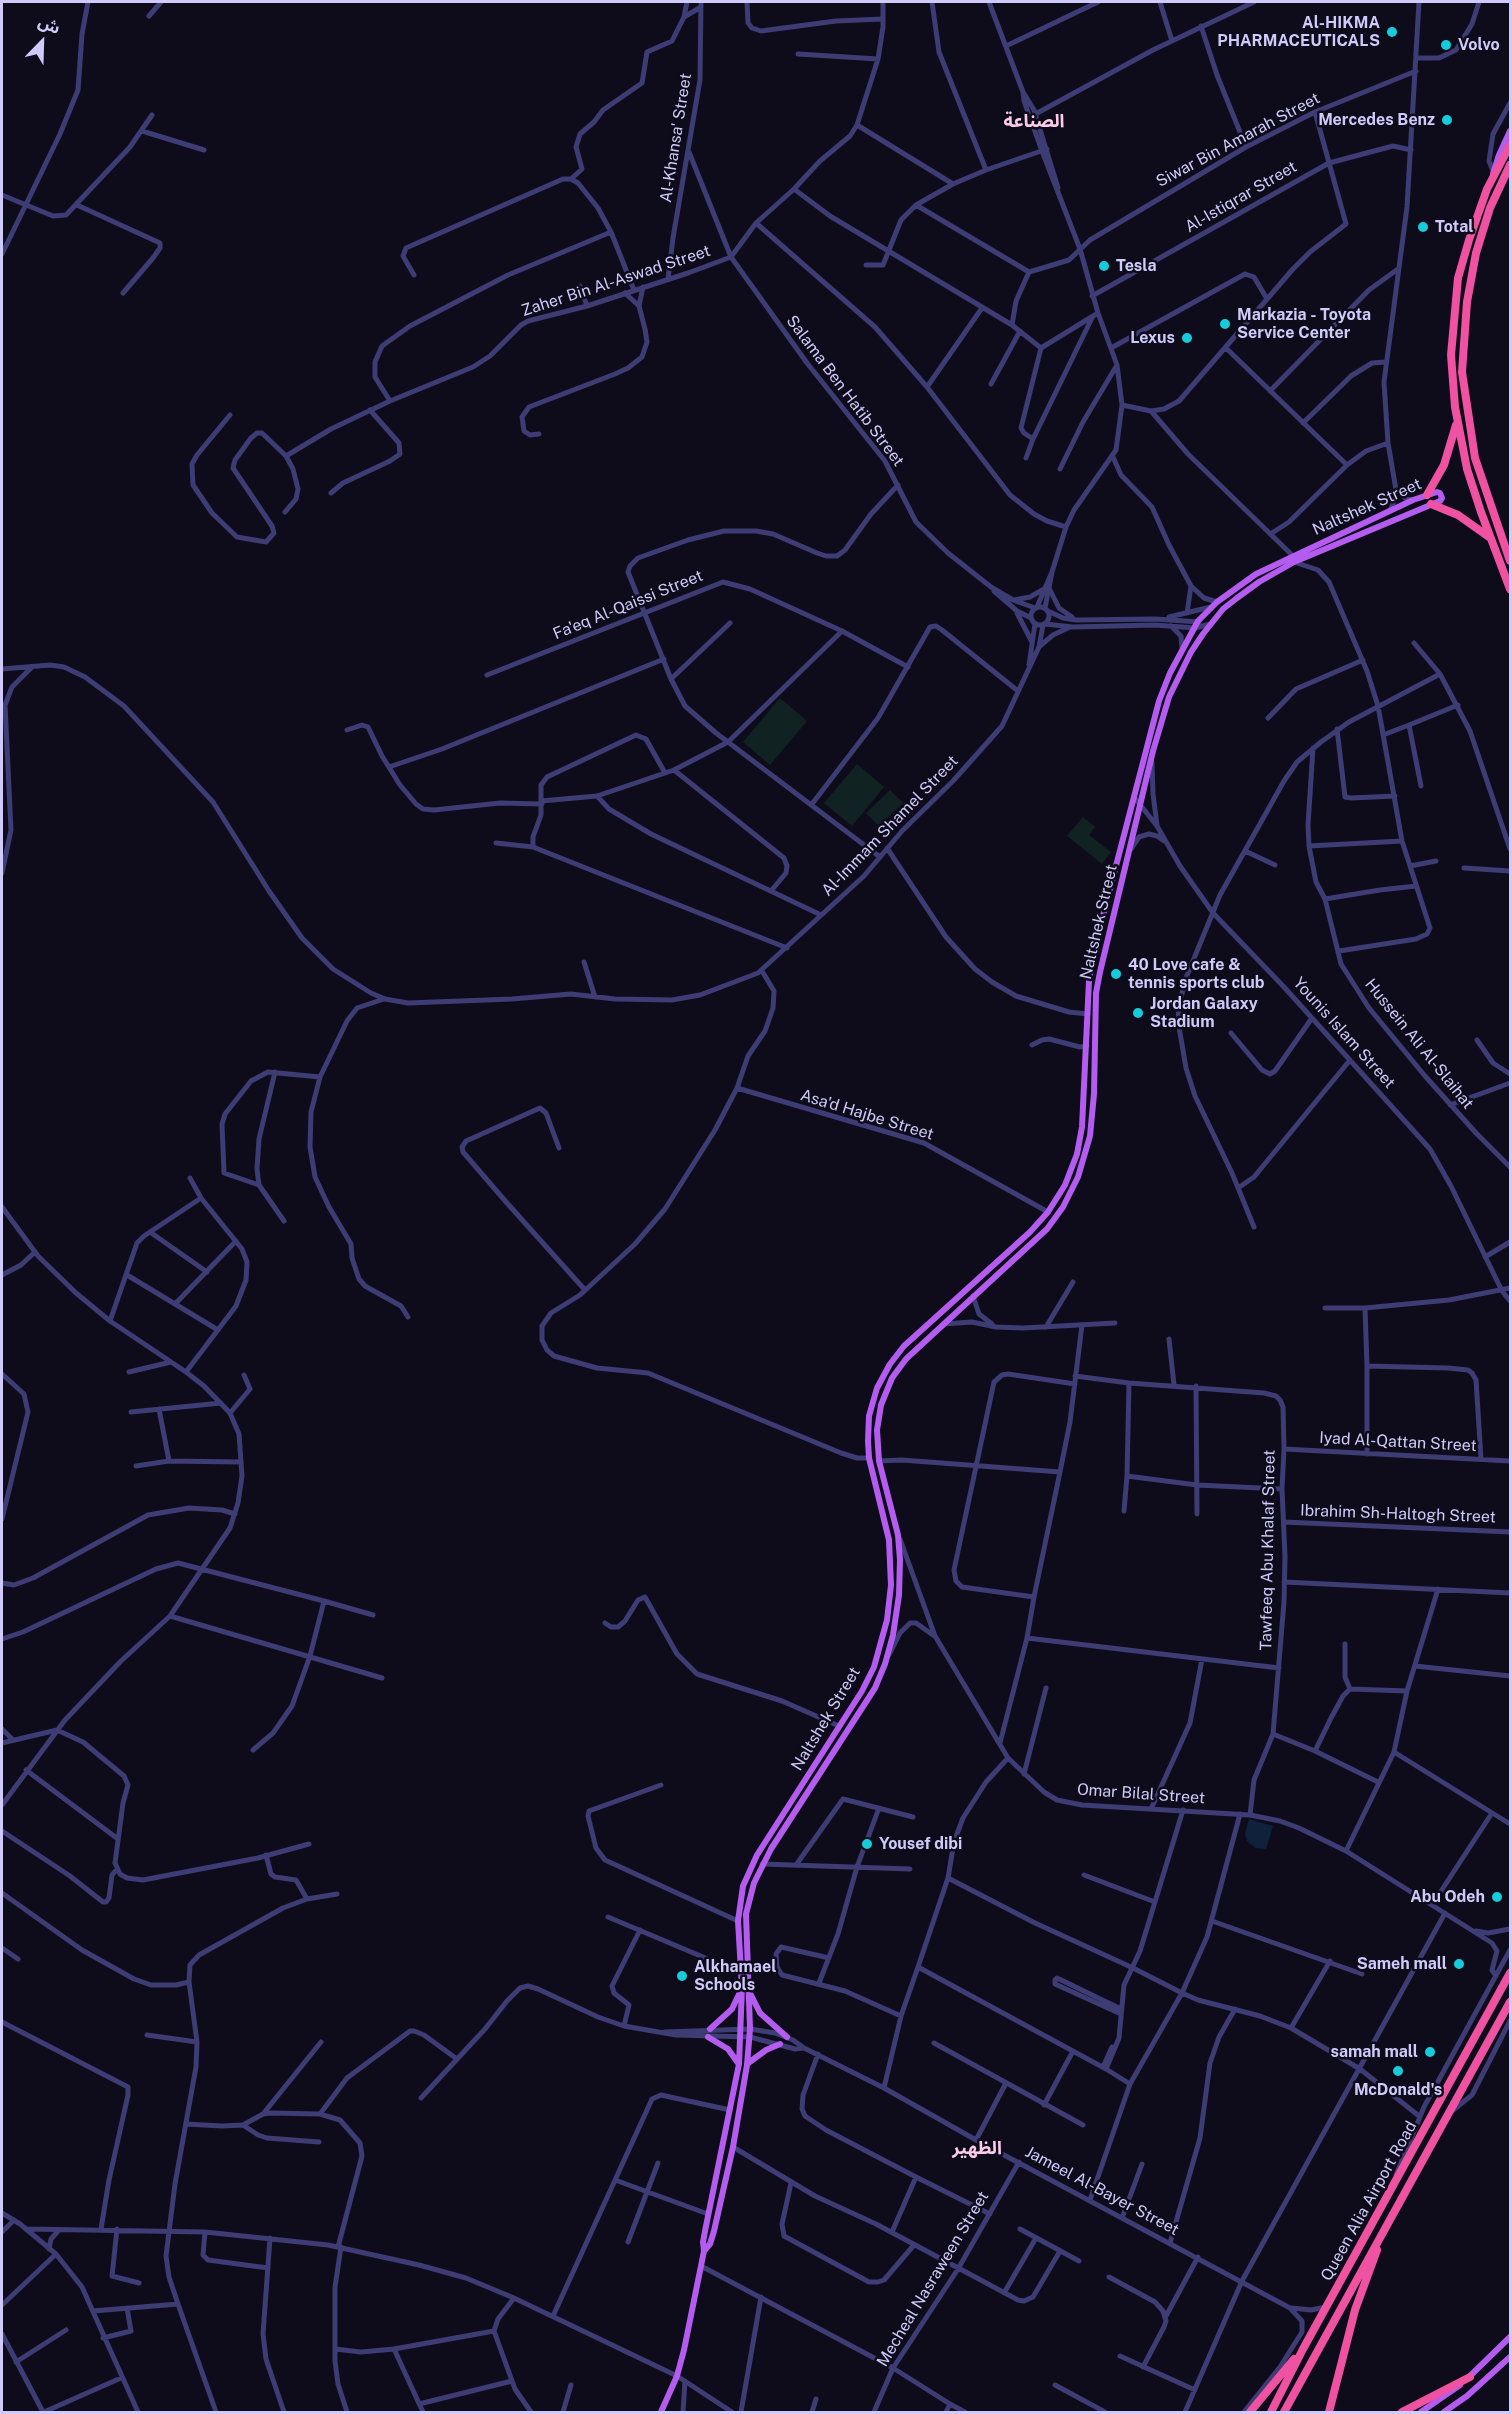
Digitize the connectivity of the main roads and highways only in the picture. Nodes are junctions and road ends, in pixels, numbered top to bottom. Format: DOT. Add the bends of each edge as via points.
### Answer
graph roads {
  1 [pos="1510,131"];
  2 [pos="1510,145"];
  3 [pos="1510,165"];
  4 [pos="1491,180"];
  5 [pos="1457,421"];
  6 [pos="1427,495"];
  7 [pos="1431,504"];
  8 [pos="1490,537"];
  9 [pos="1293,559"];
  10 [pos="1510,561"];
  11 [pos="1510,589"];
  12 [pos="1201,627"];
  13 [pos="980,1277"];
  14 [pos="986,1284"];
  15 [pos="1510,1973"];
  16 [pos="742,1987"];
  17 [pos="749,1992"];
  18 [pos="1510,2002"];
  19 [pos="710,2029"];
  20 [pos="708,2037"];
  21 [pos="787,2037"];
  22 [pos="780,2044"];
  23 [pos="739,2064"];
  24 [pos="747,2065"];
  25 [pos="1387,2223"];
  26 [pos="704,2251"];
  27 [pos="1510,2337"];
  28 [pos="1303,2349"];
  29 [pos="1510,2357"];
  30 [pos="1470,2377"];
  31 [pos="661,2412"];
  32 [pos="1250,2412"];
  33 [pos="1271,2412"];
  34 [pos="1284,2412"];
  35 [pos="1329,2412"];
  36 [pos="1402,2412"];
  37 [pos="1421,2412"];
  38 [pos="1444,2412"];
  1 -- 4 [label="main road"];
  2 -- 4 [label="highway"];
  3 -- 10 [label="highway" via="1490,208 1476,254 1466,311 1462,372 1475,458"];
  4 -- 5 [label="highway" via="1458,278 1451,355"];
  5 -- 6 [label="highway" via="1444,465"];
  5 -- 8 [label="highway" via="1467,469"];
  6 -- 7 [label="main road, Naltshek Street" via="1442,495 1440,501"];
  6 -- 9 [label="main road, Naltshek Street"];
  7 -- 8 [label="highway" via="1458,515"];
  7 -- 9 [label="main road, Naltshek Street"];
  8 -- 11 [label="highway"];
  9 -- 12 [label="main road, Naltshek Street"];
  9 -- 12 [label="main road, Naltshek Street" via="1256,574 1217,602"];
  12 -- 13 [label="main road, Naltshek Street" via="1195,628 1159,701 1093,954 1080,1139 1065,1185 1048,1212 1016,1247"];
  12 -- 14 [label="main road, Naltshek Street" via="1169,697 1100,972 1090,1136 1082,1166 1056,1219"];
  13 -- 14 [label="main road"];
  13 -- 16 [label="main road, Naltshek Street" via="898,1353 883,1375 869,1416 869,1458 890,1540 890,1605 874,1667 862,1690 754,1861 743,1886 738,1922"];
  14 -- 17 [label="main road, Naltshek Street" via="906,1359 885,1393 878,1430 879,1461 898,1535 899,1594 893,1635 885,1664 866,1703 762,1864 754,1883 746,1914"];
  15 -- 28 [label="highway, Queen Alia Airport Road"];
  16 -- 19 [label="main road" via="732,2009"];
  16 -- 23 [label="main road, Naltshek Street"];
  17 -- 21 [label="main road" via="760,2013"];
  17 -- 24 [label="main road, Naltshek Street"];
  18 -- 25 [label="highway, Queen Alia Airport Road"];
  20 -- 23 [label="main road" via="728,2049"];
  22 -- 24 [label="main road"];
  23 -- 26 [label="main road, Naltshek Street"];
  24 -- 26 [label="main road, Naltshek Street" via="714,2231"];
  25 -- 34 [label="highway, Queen Alia Airport Road"];
  25 -- 35 [label="highway" via="1360,2293"];
  26 -- 31 [label="main road, Naltshek Street" via="677,2376"];
  27 -- 30 [label="main road"];
  28 -- 32 [label="highway"];
  28 -- 33 [label="highway, Queen Alia Airport Road"];
  29 -- 38 [label="main road"];
  30 -- 36 [label="highway"];
  30 -- 37 [label="main road"];
}
